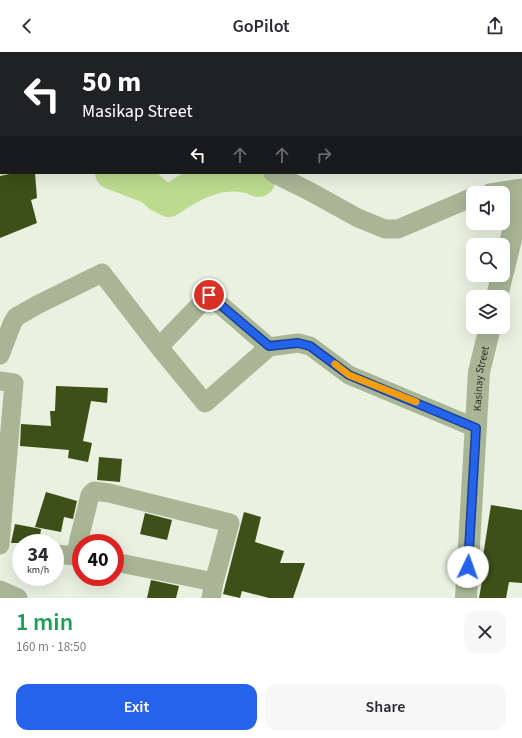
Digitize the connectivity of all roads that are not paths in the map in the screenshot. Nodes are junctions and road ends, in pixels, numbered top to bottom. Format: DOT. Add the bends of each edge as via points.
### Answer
graph roads {
  1 [pos="275,174"];
  2 [pos="522,188"];
  3 [pos="510,190"];
  4 [pos="522,194"];
  5 [pos="466,200"];
  6 [pos="510,245"];
  7 [pos="488,334"];
  8 [pos="269,346"];
  9 [pos="159,347"];
  10 [pos="0,355"];
  11 [pos="0,381"];
  12 [pos="476,428"];
  13 [pos="80,534"];
  14 [pos="0,545"];
  15 [pos="124,565"];
  16 [pos="0,590"];
  17 [pos="212,590"];
  18 [pos="18,598"];
  19 [pos="466,598"];
  1 -- 5 [label="street" via="358,218 385,229 398,229"];
  2 -- 3 [label="street"];
  4 -- 6 [label="street"];
  7 -- 12 [label="street, Kasinay Street" via="479,372"];
  8 -- 9 [label="street" via="209,295"];
  8 -- 9 [label="street" via="205,402"];
  8 -- 12 [label="street" via="298,343 310,346 349,375"];
  9 -- 10 [label="street" via="102,273 16,317"];
  11 -- 14 [label="street" via="14,382"];
  12 -- 19 [label="street, Kasinay Street"];
  13 -- 17 [label="street" via="90,495 94,491 230,524"];
  15 -- 17 [label="street"];
  16 -- 18 [label="street"];
}
